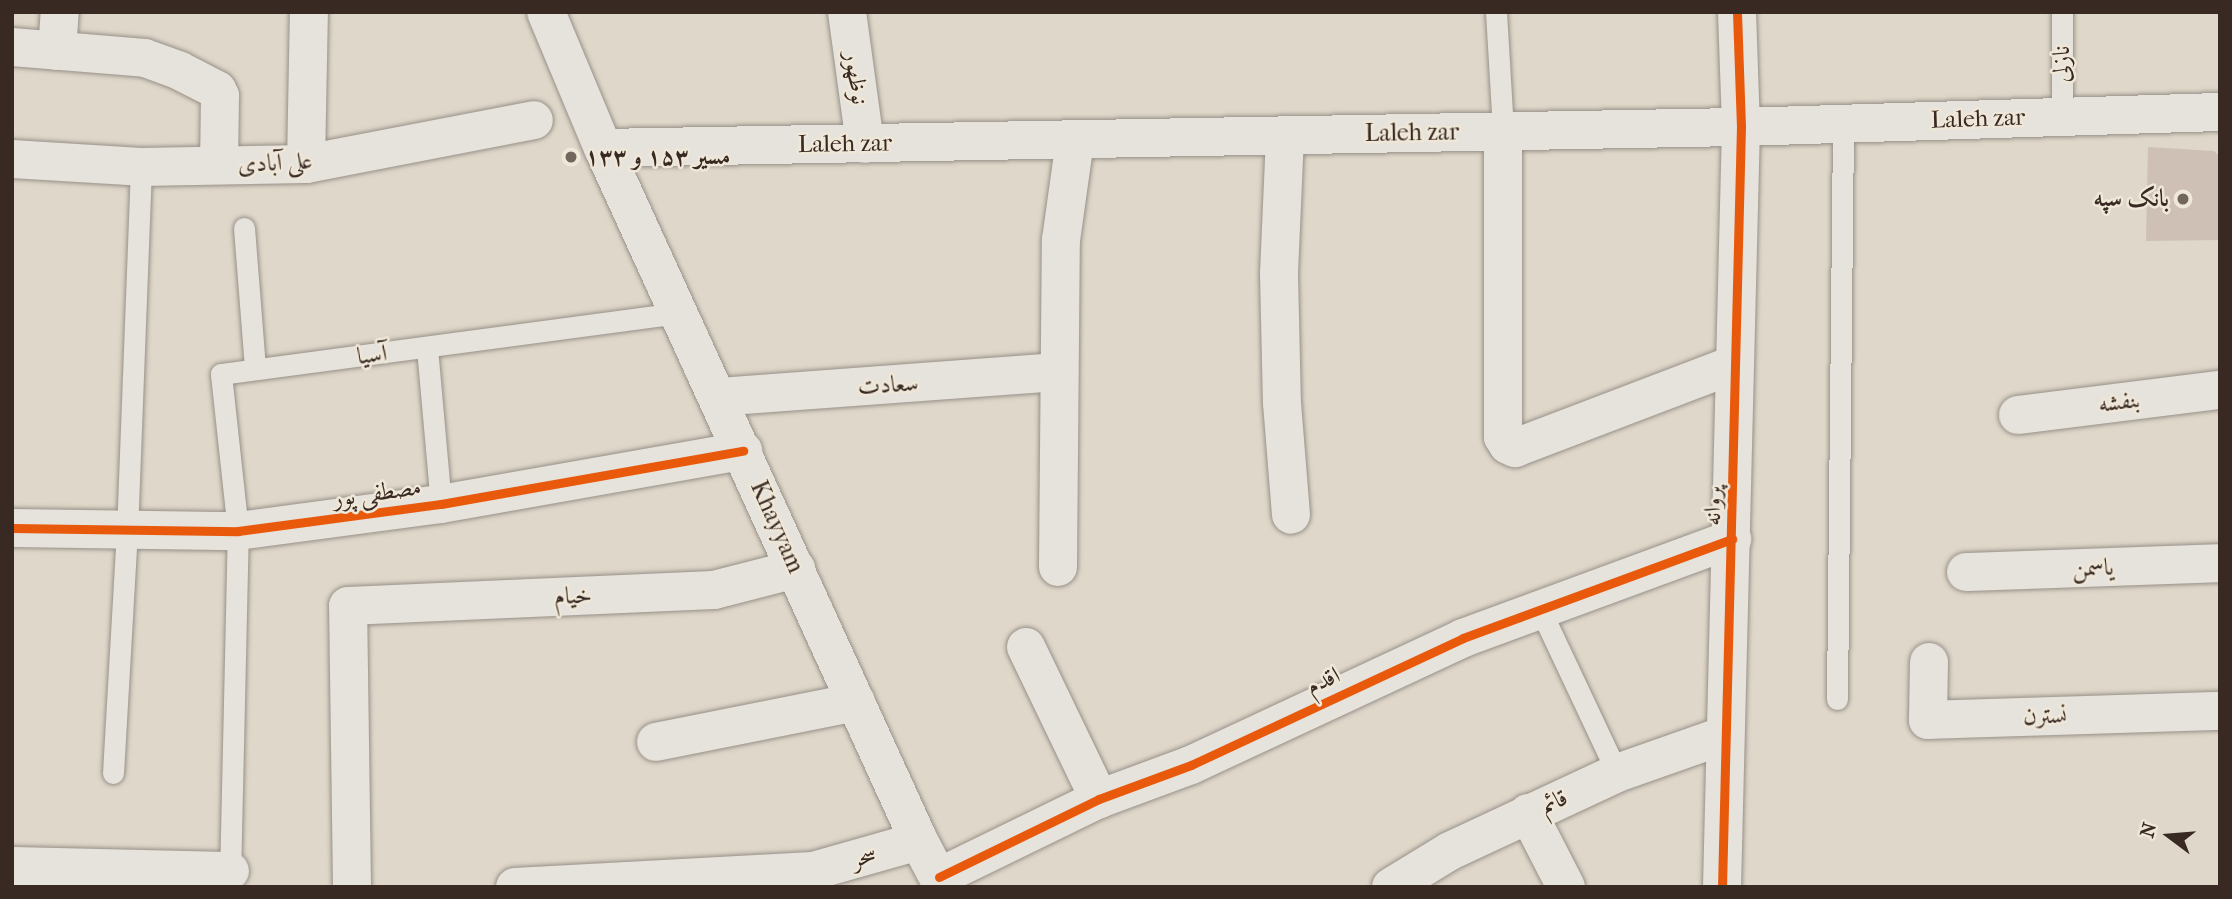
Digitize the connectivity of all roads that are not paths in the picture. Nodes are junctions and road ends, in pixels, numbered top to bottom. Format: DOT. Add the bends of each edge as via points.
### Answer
graph roads {
  1 [pos="61,12"];
  2 [pos="309,12"];
  3 [pos="546,12"];
  4 [pos="847,12"];
  5 [pos="1496,12"];
  6 [pos="1737,12"];
  7 [pos="2062,12"];
  8 [pos="12,47"];
  9 [pos="57,51"];
  10 [pos="2220,111"];
  11 [pos="2062,117"];
  12 [pos="534,120"];
  13 [pos="1843,124"];
  14 [pos="1741,127"];
  15 [pos="1503,131"];
  16 [pos="1285,136"];
  17 [pos="1075,140"];
  18 [pos="865,144"];
  19 [pos="603,149"];
  20 [pos="12,159"];
  21 [pos="306,164"];
  22 [pos="219,165"];
  23 [pos="141,167"];
  24 [pos="244,228"];
  25 [pos="679,313"];
  26 [pos="427,348"];
  27 [pos="1735,363"];
  28 [pos="255,369"];
  29 [pos="1059,372"];
  30 [pos="2220,390"];
  31 [pos="718,397"];
  32 [pos="2018,415"];
  33 [pos="743,451"];
  34 [pos="442,504"];
  35 [pos="1291,515"];
  36 [pos="12,528"];
  37 [pos="238,531"];
  38 [pos="127,532"];
  39 [pos="1732,539"];
  40 [pos="2220,564"];
  41 [pos="1058,567"];
  42 [pos="796,569"];
  43 [pos="1966,572"];
  44 [pos="1540,609"];
  45 [pos="1026,647"];
  46 [pos="1929,662"];
  47 [pos="1837,699"];
  48 [pos="856,702"];
  49 [pos="2220,712"];
  50 [pos="1726,736"];
  51 [pos="656,741"];
  52 [pos="113,773"];
  53 [pos="1617,773"];
  54 [pos="1099,799"];
  55 [pos="1528,813"];
  56 [pos="919,841"];
  57 [pos="12,866"];
  58 [pos="230,879"];
  59 [pos="941,882"];
  60 [pos="629,884"];
  61 [pos="352,887"];
  62 [pos="516,887"];
  63 [pos="1391,887"];
  64 [pos="1566,887"];
  65 [pos="1722,887"];
  1 -- 9 [label="street"];
  2 -- 21 [label="street"];
  3 -- 19 [label="street, Khayyam"];
  4 -- 18 [label="street, نوظهور"];
  5 -- 15 [label="lane"];
  6 -- 14 [label="street, پروانه"];
  7 -- 11 [label="lane, نازلی"];
  8 -- 9 [label="street"];
  9 -- 22 [label="street" via="145,58 217,90"];
  10 -- 11 [label="street, Laleh zar"];
  11 -- 13 [label="street, Laleh zar"];
  12 -- 21 [label="street, علی آبادی"];
  13 -- 14 [label="street, Laleh zar"];
  13 -- 47 [label="lane"];
  14 -- 15 [label="street, Laleh zar"];
  14 -- 27 [label="street, پروانه"];
  15 -- 16 [label="street, Laleh zar"];
  15 -- 27 [label="street" via="1503,437 1508,445 1515,448"];
  16 -- 17 [label="street, Laleh zar"];
  16 -- 35 [label="street" via="1279,274"];
  17 -- 18 [label="street, Laleh zar"];
  17 -- 29 [label="street" via="1061,240"];
  18 -- 19 [label="street, Laleh zar"];
  19 -- 25 [label="street, Khayyam"];
  20 -- 23 [label="street, علی آبادی"];
  21 -- 22 [label="street, علی آبادی"];
  22 -- 23 [label="street, علی آبادی"];
  23 -- 38 [label="lane"];
  24 -- 28 [label="lane"];
  25 -- 26 [label="lane, آسیا"];
  25 -- 31 [label="street, Khayyam"];
  26 -- 28 [label="lane, آسیا"];
  26 -- 34 [label="lane"];
  27 -- 39 [label="street, پروانه"];
  28 -- 37 [label="lane, آسیا" via="221,374"];
  29 -- 31 [label="street, سعادت"];
  29 -- 41 [label="street"];
  30 -- 32 [label="street, بنفشه"];
  31 -- 33 [label="street, Khayyam"];
  33 -- 34 [label="street, مصطفی پور"];
  33 -- 42 [label="street, Khayyam"];
  34 -- 37 [label="street, مصطفی پور"];
  36 -- 38 [label="street, مصطفی پور"];
  37 -- 38 [label="street, مصطفی پور"];
  37 -- 58 [label="lane"];
  38 -- 52 [label="lane"];
  39 -- 44 [label="street, اقدم"];
  39 -- 50 [label="street, پروانه"];
  40 -- 43 [label="street, یاسمن"];
  42 -- 48 [label="street, Khayyam"];
  42 -- 61 [label="street, خیام" via="714,590 348,606"];
  44 -- 53 [label="lane"];
  44 -- 54 [label="street, اقدم" via="1368,681 1191,765"];
  45 -- 54 [label="street"];
  46 -- 49 [label="street, نسترن" via="1928,719"];
  48 -- 51 [label="street"];
  48 -- 56 [label="street, Khayyam"];
  50 -- 53 [label="street, قائم"];
  50 -- 65 [label="street, پروانه"];
  53 -- 55 [label="street, قائم"];
  54 -- 59 [label="street, اقدم"];
  55 -- 63 [label="street, قائم" via="1450,851"];
  55 -- 64 [label="street"];
  56 -- 59 [label="street, Khayyam"];
  56 -- 60 [label="street, سحر" via="813,871"];
  57 -- 58 [label="street"];
  60 -- 62 [label="street, سحر"];
}
